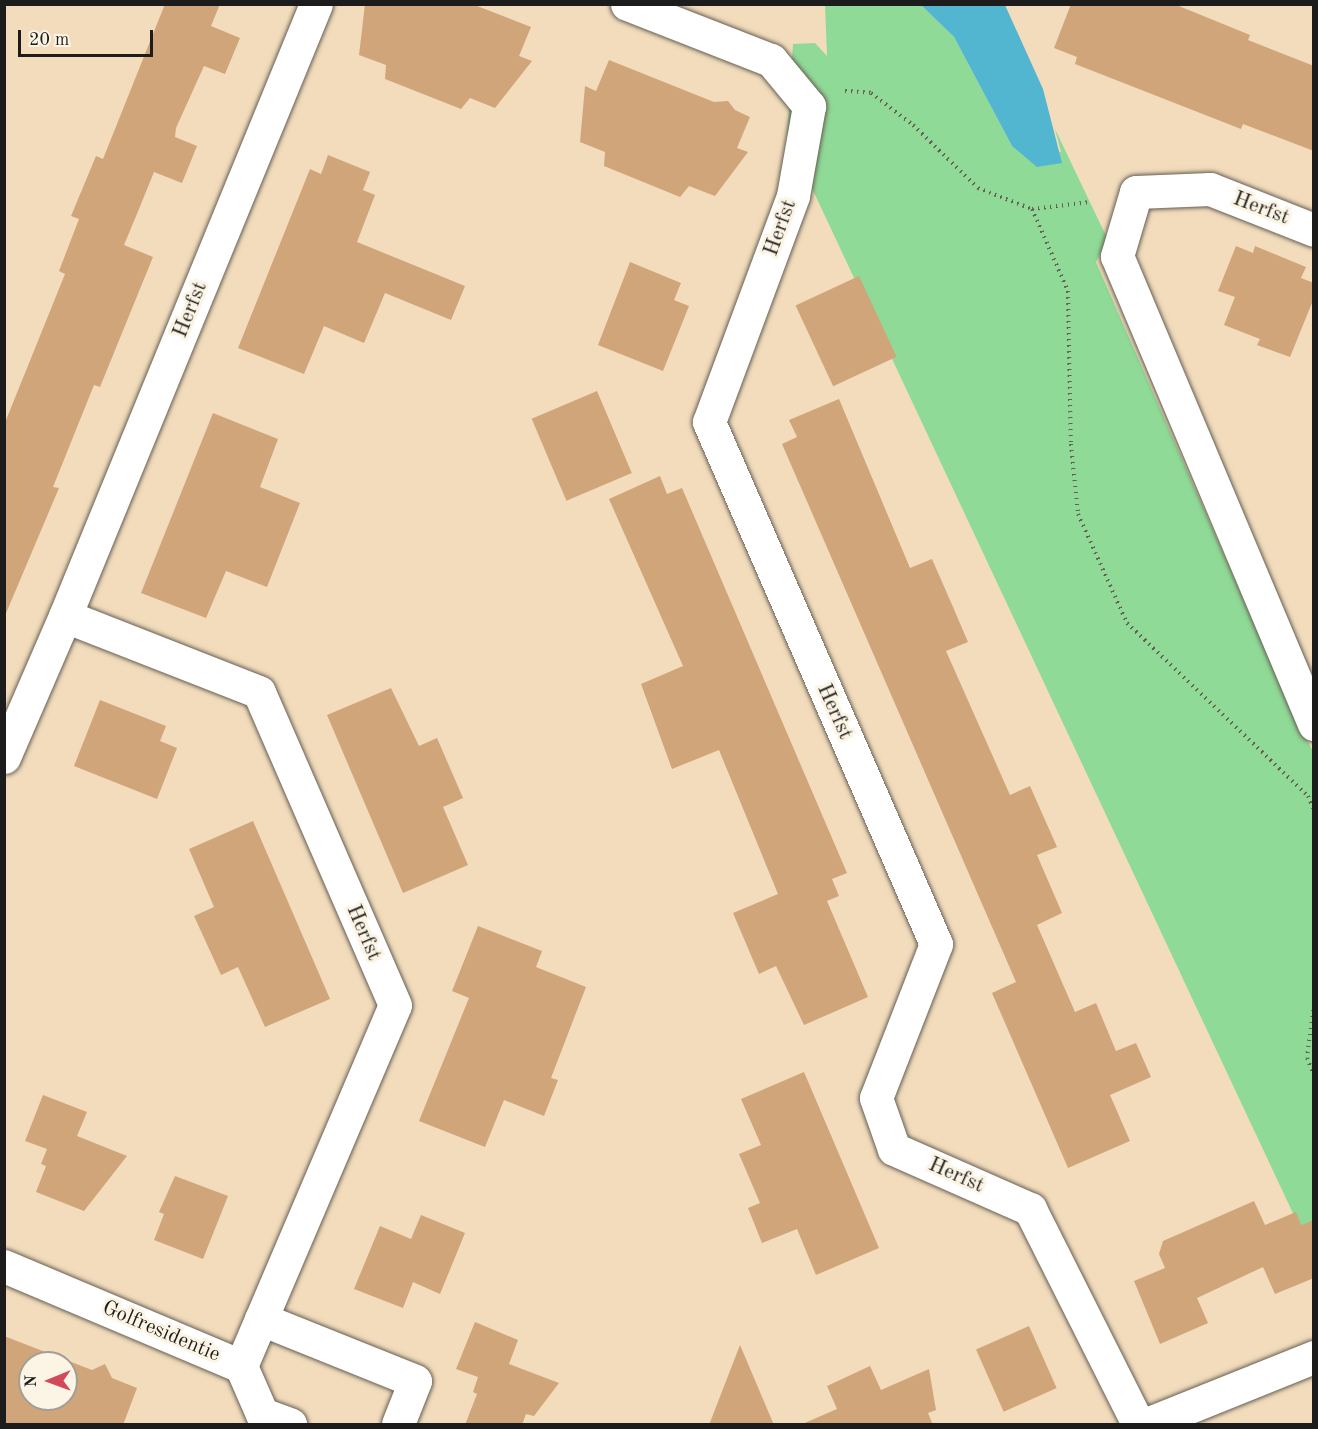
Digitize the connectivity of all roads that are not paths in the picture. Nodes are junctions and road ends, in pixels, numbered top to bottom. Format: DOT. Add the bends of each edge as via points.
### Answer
graph roads {
  1 [pos="316,4"];
  2 [pos="627,4"];
  3 [pos="1314,230"];
  4 [pos="65,616"];
  5 [pos="1314,724"];
  6 [pos="4,757"];
  7 [pos="4,1266"];
  8 [pos="261,1318"];
  9 [pos="1314,1357"];
  10 [pos="241,1366"];
  11 [pos="290,1425"];
  12 [pos="398,1425"];
  13 [pos="1138,1425"];
  14 [pos="1147,1425"];
  1 -- 4 [label="street, Herfst"];
  2 -- 13 [label="street, Herfst" via="771,60 809,106 793,196 709,422 936,944 876,1098 894,1149 1030,1209"];
  3 -- 5 [label="street, Herfst" via="1210,189 1136,192 1117,256"];
  4 -- 6 [label="street, Herfst"];
  4 -- 8 [label="street, Herfst" via="260,692 395,1005"];
  7 -- 10 [label="street, Golfresidentie"];
  8 -- 10 [label="street, Herfst"];
  8 -- 12 [label="street" via="415,1381"];
  9 -- 14 [label="street"];
  10 -- 11 [label="street, Golfresidentie" via="262,1414"];
}
